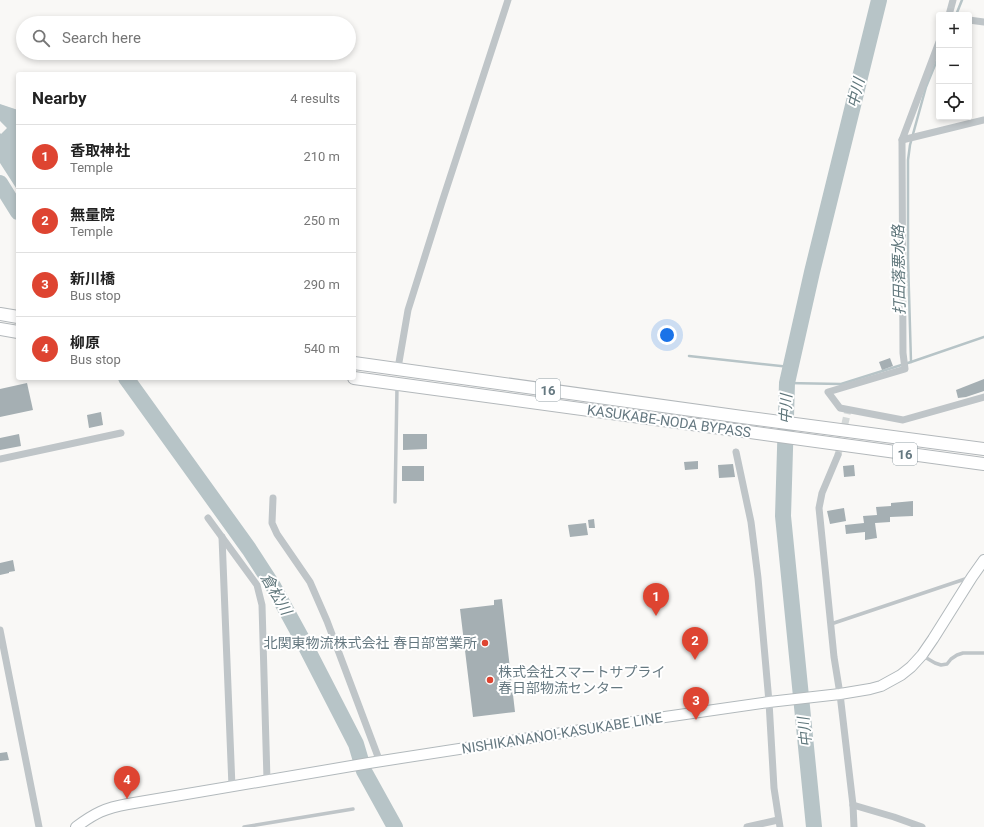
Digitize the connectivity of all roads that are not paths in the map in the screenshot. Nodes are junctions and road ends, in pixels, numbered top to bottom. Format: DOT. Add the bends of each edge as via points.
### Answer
graph roads {
  1 [pos="508,0"];
  2 [pos="953,0"];
  3 [pos="950,12"];
  4 [pos="972,20"];
  5 [pos="984,22"];
  6 [pos="937,48"];
  7 [pos="984,120"];
  8 [pos="902,140"];
  9 [pos="0,314"];
  10 [pos="16,317"];
  11 [pos="0,329"];
  12 [pos="16,332"];
  13 [pos="356,363"];
  14 [pos="398,368"];
  15 [pos="356,378"];
  16 [pos="397,383"];
  17 [pos="984,397"];
  18 [pos="121,433"];
  19 [pos="984,449"];
  20 [pos="736,452"];
  21 [pos="838,455"];
  22 [pos="0,459"];
  23 [pos="984,464"];
  24 [pos="273,498"];
  25 [pos="395,502"];
  26 [pos="208,518"];
  27 [pos="222,536"];
  28 [pos="982,564"];
  29 [pos="972,577"];
  30 [pos="831,624"];
  31 [pos="0,630"];
  32 [pos="984,653"];
  33 [pos="922,655"];
  34 [pos="837,694"];
  35 [pos="774,702"];
  36 [pos="380,762"];
  37 [pos="267,780"];
  38 [pos="232,787"];
  39 [pos="853,805"];
  40 [pos="353,808"];
  41 [pos="779,824"];
  42 [pos="39,827"];
  43 [pos="76,827"];
  44 [pos="244,827"];
  45 [pos="747,827"];
  46 [pos="854,827"];
  47 [pos="922,827"];
  1 -- 14 [label="street" via="408,310"];
  2 -- 3 [label="street"];
  4 -- 5 [label="street"];
  6 -- 8 [label="street"];
  7 -- 8 [label="street"];
  8 -- 17 [label="street" via="905,369 828,392 840,408 903,420"];
  9 -- 10 [label="highway"];
  11 -- 12 [label="highway"];
  13 -- 14 [label="highway, KASUKABE-NODA BYPASS / 16"];
  14 -- 19 [label="highway, KASUKABE-NODA BYPASS / 16"];
  15 -- 16 [label="highway, KASUKABE-NODA BYPASS / 16"];
  16 -- 23 [label="highway, KASUKABE-NODA BYPASS / 16"];
  16 -- 25 [label="lane"];
  18 -- 22 [label="street"];
  20 -- 35 [label="street" via="751,522"];
  21 -- 30 [label="street" via="822,493 819,508"];
  24 -- 36 [label="street" via="272,523 310,582"];
  26 -- 27 [label="street"];
  27 -- 37 [label="street" via="257,585 262,605"];
  27 -- 38 [label="street"];
  28 -- 29 [label="main road"];
  29 -- 30 [label="lane"];
  29 -- 33 [label="main road"];
  30 -- 34 [label="street"];
  31 -- 42 [label="street"];
  32 -- 33 [label="lane" via="963,653 941,665"];
  33 -- 34 [label="main road" via="901,675 881,686"];
  34 -- 35 [label="main road, NISHIKANANOI-KASUKABE LINE"];
  34 -- 39 [label="street"];
  35 -- 36 [label="main road, NISHIKANANOI-KASUKABE LINE"];
  35 -- 41 [label="street" via="774,788"];
  36 -- 37 [label="main road, NISHIKANANOI-KASUKABE LINE"];
  37 -- 38 [label="main road"];
  38 -- 43 [label="main road" via="114,806"];
  39 -- 46 [label="street"];
  39 -- 47 [label="street"];
  40 -- 44 [label="lane"];
  41 -- 45 [label="street"];
}
